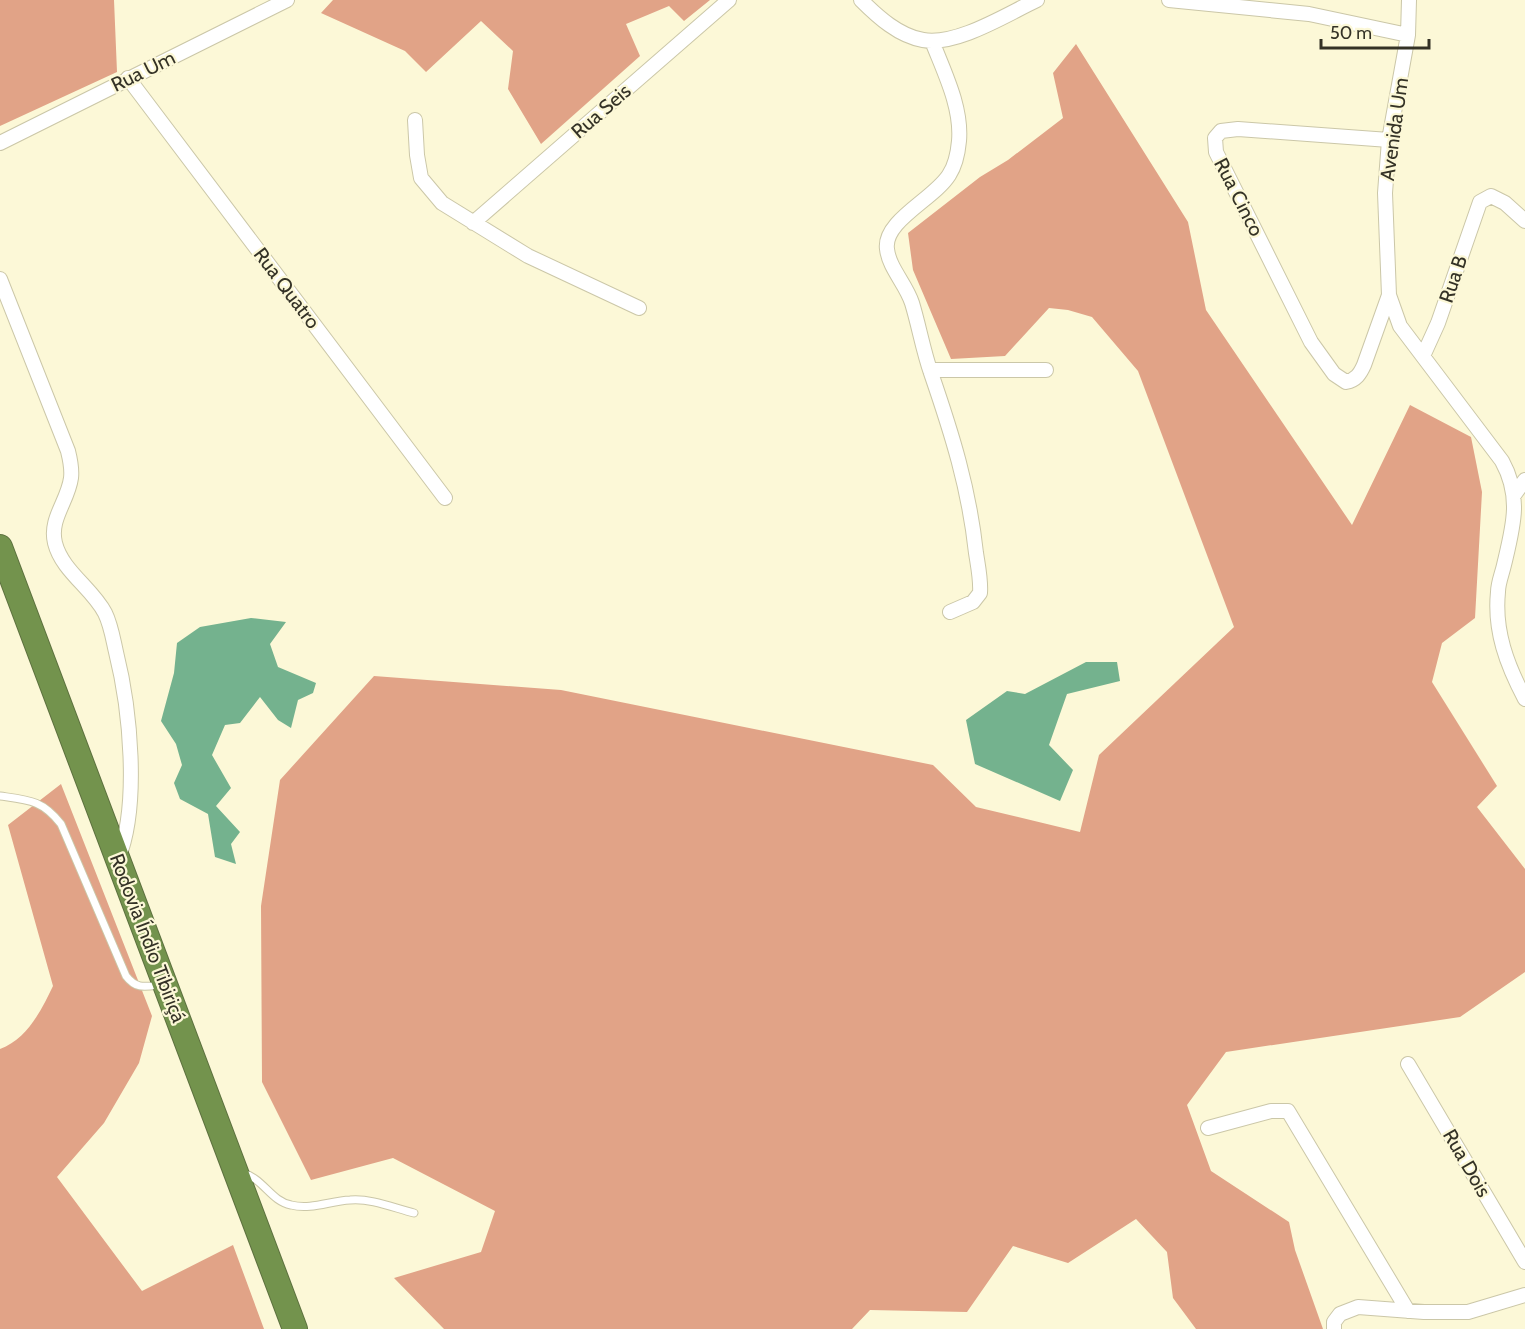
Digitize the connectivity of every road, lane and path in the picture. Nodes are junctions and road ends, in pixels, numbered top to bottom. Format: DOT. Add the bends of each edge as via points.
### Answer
graph roads {
  1 [pos="287,0"];
  2 [pos="729,0"];
  3 [pos="861,0"];
  4 [pos="1037,0"];
  5 [pos="1168,0"];
  6 [pos="1409,0"];
  7 [pos="1408,35"];
  8 [pos="932,41"];
  9 [pos="128,78"];
  10 [pos="415,120"];
  11 [pos="1389,140"];
  12 [pos="0,143"];
  13 [pos="1525,221"];
  14 [pos="473,223"];
  15 [pos="0,279"];
  16 [pos="1389,295"];
  17 [pos="639,308"];
  18 [pos="1423,356"];
  19 [pos="1364,365"];
  20 [pos="930,370"];
  21 [pos="1046,370"];
  22 [pos="1525,480"];
  23 [pos="1514,495"];
  24 [pos="445,498"];
  25 [pos="0,547"];
  26 [pos="950,612"];
  27 [pos="1525,699"];
  28 [pos="0,796"];
  29 [pos="118,859"];
  30 [pos="166,984"];
  31 [pos="1408,1064"];
  32 [pos="1208,1128"];
  33 [pos="236,1172"];
  34 [pos="414,1213"];
  35 [pos="1525,1262"];
  36 [pos="1525,1295"];
  37 [pos="1408,1311"];
  38 [pos="295,1329"];
  39 [pos="1334,1329"];
  1 -- 9 [label="street, Rua Um"];
  2 -- 14 [label="street, Rua Seis"];
  3 -- 8 [label="street" via="899,31"];
  4 -- 8 [label="street" via="957,37"];
  5 -- 7 [label="street" via="1310,14"];
  6 -- 7 [label="street, Avenida Um"];
  7 -- 11 [label="street, Avenida Um"];
  8 -- 20 [label="street" via="957,110 957,158 949,176 936,190 897,222 886,247 911,299"];
  9 -- 12 [label="street, Rua Um"];
  9 -- 24 [label="street, Rua Quatro"];
  10 -- 14 [label="street" via="422,178 442,203"];
  11 -- 16 [label="street, Avenida Um" via="1385,193"];
  11 -- 19 [label="street, Rua Cinco" via="1238,129 1221,131 1215,141 1216,152 1325,364 1346,382 1359,376"];
  13 -- 18 [label="street, Rua B" via="1498,198 1491,196 1480,202"];
  14 -- 17 [label="street" via="528,256"];
  15 -- 29 [label="street" via="68,451 72,477 55,519 56,547 104,612 124,688 131,792 125,843"];
  16 -- 18 [label="street, Avenida Um" via="1400,326"];
  16 -- 19 [label="street, Avenida Um"];
  18 -- 23 [label="street, Avenida Um" via="1502,461 1511,477"];
  20 -- 21 [label="street"];
  20 -- 26 [label="street" via="964,478 981,590 977,599"];
  22 -- 23 [label="street"];
  23 -- 27 [label="street" via="1514,517 1497,612 1500,637"];
  25 -- 29 [label="highway, Rodovia Índio Tibiriçá"];
  28 -- 30 [label="lane" via="34,801 50,810 61,824 126,976 140,988"];
  29 -- 30 [label="highway, Rodovia Índio Tibiriçá"];
  30 -- 33 [label="highway, Rodovia Índio Tibiriçá"];
  31 -- 35 [label="street, Rua Dois"];
  32 -- 37 [label="street" via="1271,1111 1288,1111"];
  33 -- 34 [label="lane" via="255,1177 277,1200 290,1205 312,1207 362,1200"];
  33 -- 38 [label="highway, Rodovia Índio Tibiriçá"];
  36 -- 37 [label="street" via="1468,1312"];
  37 -- 39 [label="street" via="1358,1307 1340,1314"];
}
